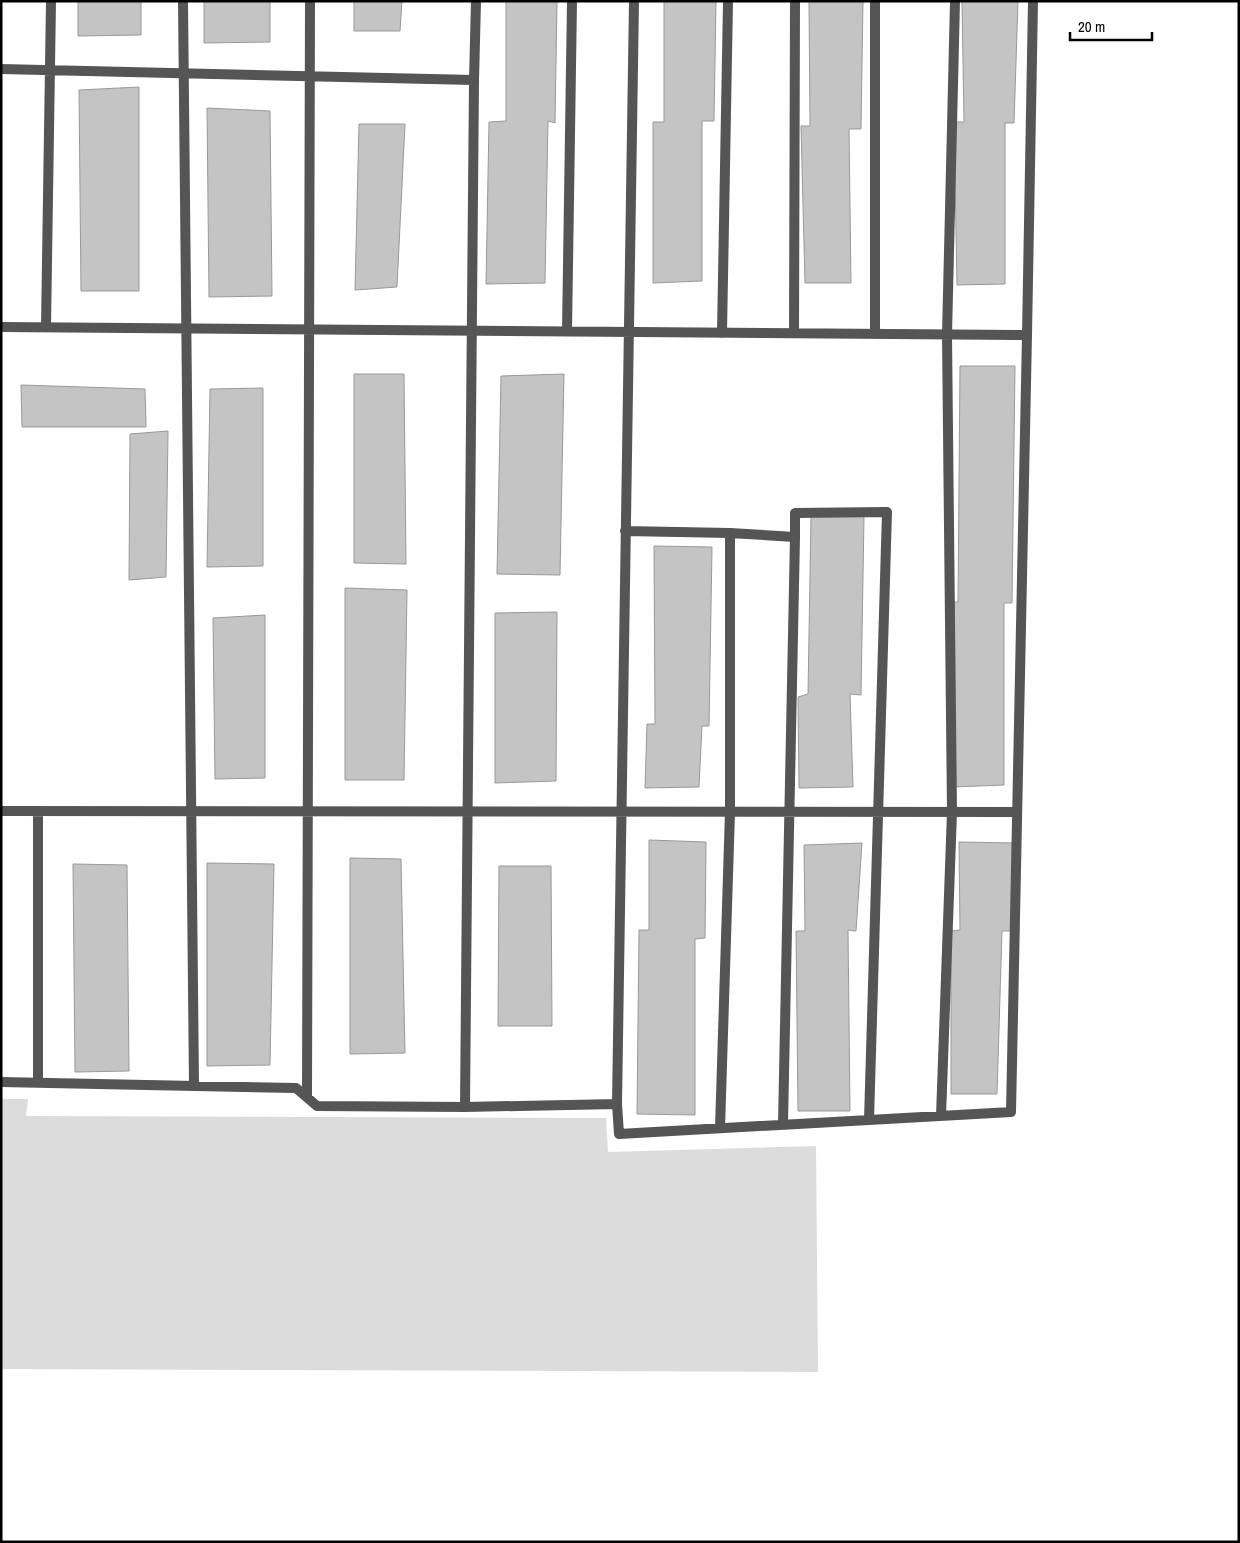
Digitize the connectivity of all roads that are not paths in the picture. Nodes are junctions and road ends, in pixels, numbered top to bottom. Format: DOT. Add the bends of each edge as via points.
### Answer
graph roads {
  1 [pos="51,1"];
  2 [pos="182,1"];
  3 [pos="310,1"];
  4 [pos="476,1"];
  5 [pos="572,1"];
  6 [pos="634,1"];
  7 [pos="728,1"];
  8 [pos="795,1"];
  9 [pos="875,1"];
  10 [pos="955,1"];
  11 [pos="1033,1"];
  12 [pos="1,69"];
  13 [pos="50,70"];
  14 [pos="183,73"];
  15 [pos="310,76"];
  16 [pos="474,80"];
  17 [pos="1,327"];
  18 [pos="46,327"];
  19 [pos="186,328"];
  20 [pos="309,329"];
  21 [pos="472,331"];
  22 [pos="567,331"];
  23 [pos="629,332"];
  24 [pos="722,333"];
  25 [pos="794,333"];
  26 [pos="875,334"];
  27 [pos="947,335"];
  28 [pos="1027,336"];
  29 [pos="626,531"];
  30 [pos="730,532"];
  31 [pos="795,537"];
  32 [pos="1,811"];
  33 [pos="38,811"];
  34 [pos="191,811"];
  35 [pos="308,811"];
  36 [pos="468,812"];
  37 [pos="621,812"];
  38 [pos="730,812"];
  39 [pos="789,812"];
  40 [pos="879,812"];
  41 [pos="952,812"];
  42 [pos="1017,812"];
  43 [pos="1,1082"];
  44 [pos="38,1083"];
  45 [pos="194,1086"];
  46 [pos="307,1097"];
  47 [pos="617,1104"];
  48 [pos="465,1107"];
  49 [pos="941,1116"];
  50 [pos="869,1120"];
  51 [pos="783,1124"];
  52 [pos="720,1128"];
  1 -- 13 [label="street"];
  2 -- 14 [label="street"];
  3 -- 15 [label="street"];
  4 -- 16 [label="street"];
  5 -- 22 [label="street"];
  6 -- 23 [label="street"];
  7 -- 24 [label="street"];
  8 -- 25 [label="street"];
  9 -- 26 [label="street"];
  10 -- 27 [label="street"];
  11 -- 28 [label="street"];
  12 -- 13 [label="street"];
  13 -- 14 [label="street"];
  13 -- 18 [label="street"];
  14 -- 15 [label="street"];
  14 -- 19 [label="street"];
  15 -- 16 [label="street"];
  15 -- 20 [label="street"];
  16 -- 21 [label="street"];
  17 -- 18 [label="street"];
  18 -- 19 [label="street"];
  19 -- 20 [label="street"];
  19 -- 34 [label="street"];
  20 -- 21 [label="street"];
  20 -- 35 [label="street"];
  21 -- 22 [label="street"];
  21 -- 36 [label="street"];
  22 -- 23 [label="street"];
  23 -- 24 [label="street"];
  23 -- 29 [label="street"];
  24 -- 25 [label="street"];
  25 -- 26 [label="street"];
  26 -- 27 [label="street"];
  27 -- 28 [label="street"];
  27 -- 41 [label="street"];
  28 -- 42 [label="street"];
  29 -- 30 [label="street"];
  29 -- 37 [label="street"];
  30 -- 31 [label="street"];
  30 -- 38 [label="street"];
  31 -- 39 [label="street"];
  31 -- 40 [label="street" via="795,513 887,512"];
  32 -- 33 [label="street"];
  33 -- 34 [label="street"];
  33 -- 44 [label="street"];
  34 -- 35 [label="street"];
  34 -- 45 [label="street"];
  35 -- 36 [label="street"];
  35 -- 46 [label="street"];
  36 -- 37 [label="street"];
  36 -- 48 [label="street"];
  37 -- 38 [label="street"];
  37 -- 47 [label="street"];
  38 -- 39 [label="street"];
  38 -- 52 [label="street"];
  39 -- 40 [label="street"];
  39 -- 51 [label="street"];
  40 -- 41 [label="street"];
  40 -- 50 [label="street"];
  41 -- 42 [label="street"];
  41 -- 49 [label="street"];
  42 -- 49 [label="street" via="1011,1112"];
  43 -- 44 [label="street"];
  44 -- 45 [label="street"];
  45 -- 46 [label="street" via="296,1088"];
  46 -- 48 [label="street" via="317,1106"];
  47 -- 48 [label="street"];
  47 -- 52 [label="street" via="619,1134"];
  49 -- 50 [label="street"];
  50 -- 51 [label="street"];
  51 -- 52 [label="street"];
}
